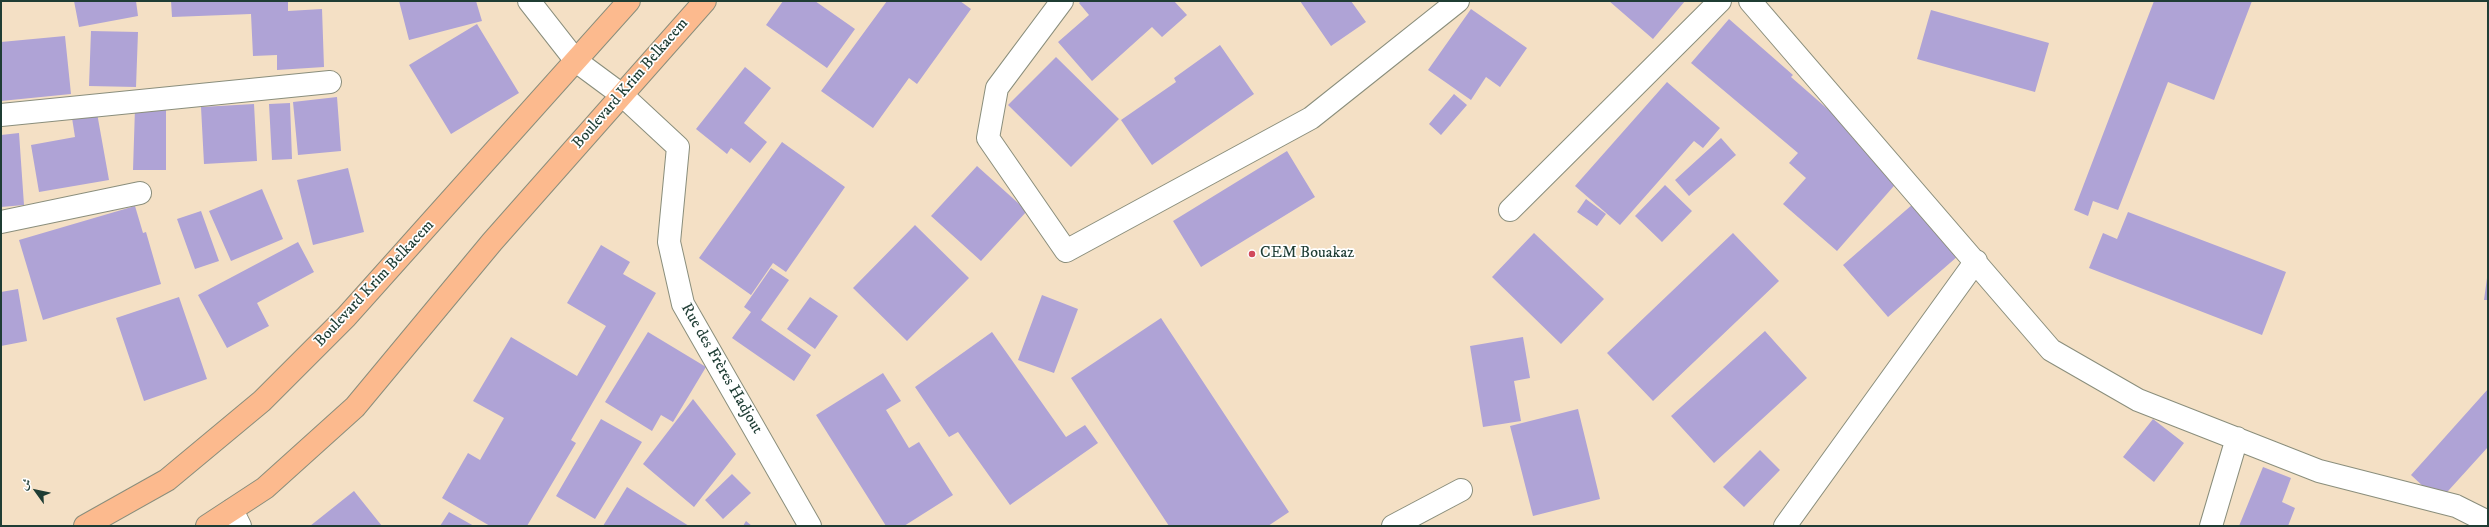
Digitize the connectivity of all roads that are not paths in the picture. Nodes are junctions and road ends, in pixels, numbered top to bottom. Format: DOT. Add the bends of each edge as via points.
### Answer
graph roads {
  1 [pos="529,1"];
  2 [pos="629,1"];
  3 [pos="704,1"];
  4 [pos="1062,1"];
  5 [pos="1458,1"];
  6 [pos="1720,1"];
  7 [pos="1750,1"];
  8 [pos="576,61"];
  9 [pos="330,82"];
  10 [pos="622,95"];
  11 [pos="1,115"];
  12 [pos="140,193"];
  13 [pos="1510,210"];
  14 [pos="1,222"];
  15 [pos="1976,261"];
  16 [pos="2237,438"];
  17 [pos="1461,490"];
  18 [pos="236,518"];
  19 [pos="2488,522"];
  20 [pos="85,526"];
  21 [pos="207,526"];
  22 [pos="810,526"];
  23 [pos="1393,526"];
  24 [pos="1785,526"];
  25 [pos="2211,526"];
  1 -- 8 [label="street, Rue des Frères Hadjout"];
  2 -- 8 [label="main road, Boulevard Krim Belkacem"];
  3 -- 10 [label="main road, Boulevard Krim Belkacem"];
  4 -- 5 [label="street" via="997,88 988,138 1066,251 1311,118"];
  6 -- 13 [label="street"];
  7 -- 15 [label="street"];
  8 -- 10 [label="street, Rue des Frères Hadjout"];
  8 -- 20 [label="main road, Boulevard Krim Belkacem" via="346,317 262,401 166,480"];
  9 -- 11 [label="street"];
  10 -- 18 [label="main road, Boulevard Krim Belkacem" via="492,242 355,407 265,488"];
  10 -- 22 [label="street, Rue des Frères Hadjout" via="678,147 669,242 682,304"];
  12 -- 14 [label="street"];
  15 -- 16 [label="street" via="2051,350 2138,400"];
  15 -- 24 [label="street"];
  16 -- 19 [label="street" via="2320,471 2456,506"];
  16 -- 25 [label="street"];
  17 -- 23 [label="street"];
  18 -- 21 [label="main road, Boulevard Krim Belkacem"];
}
